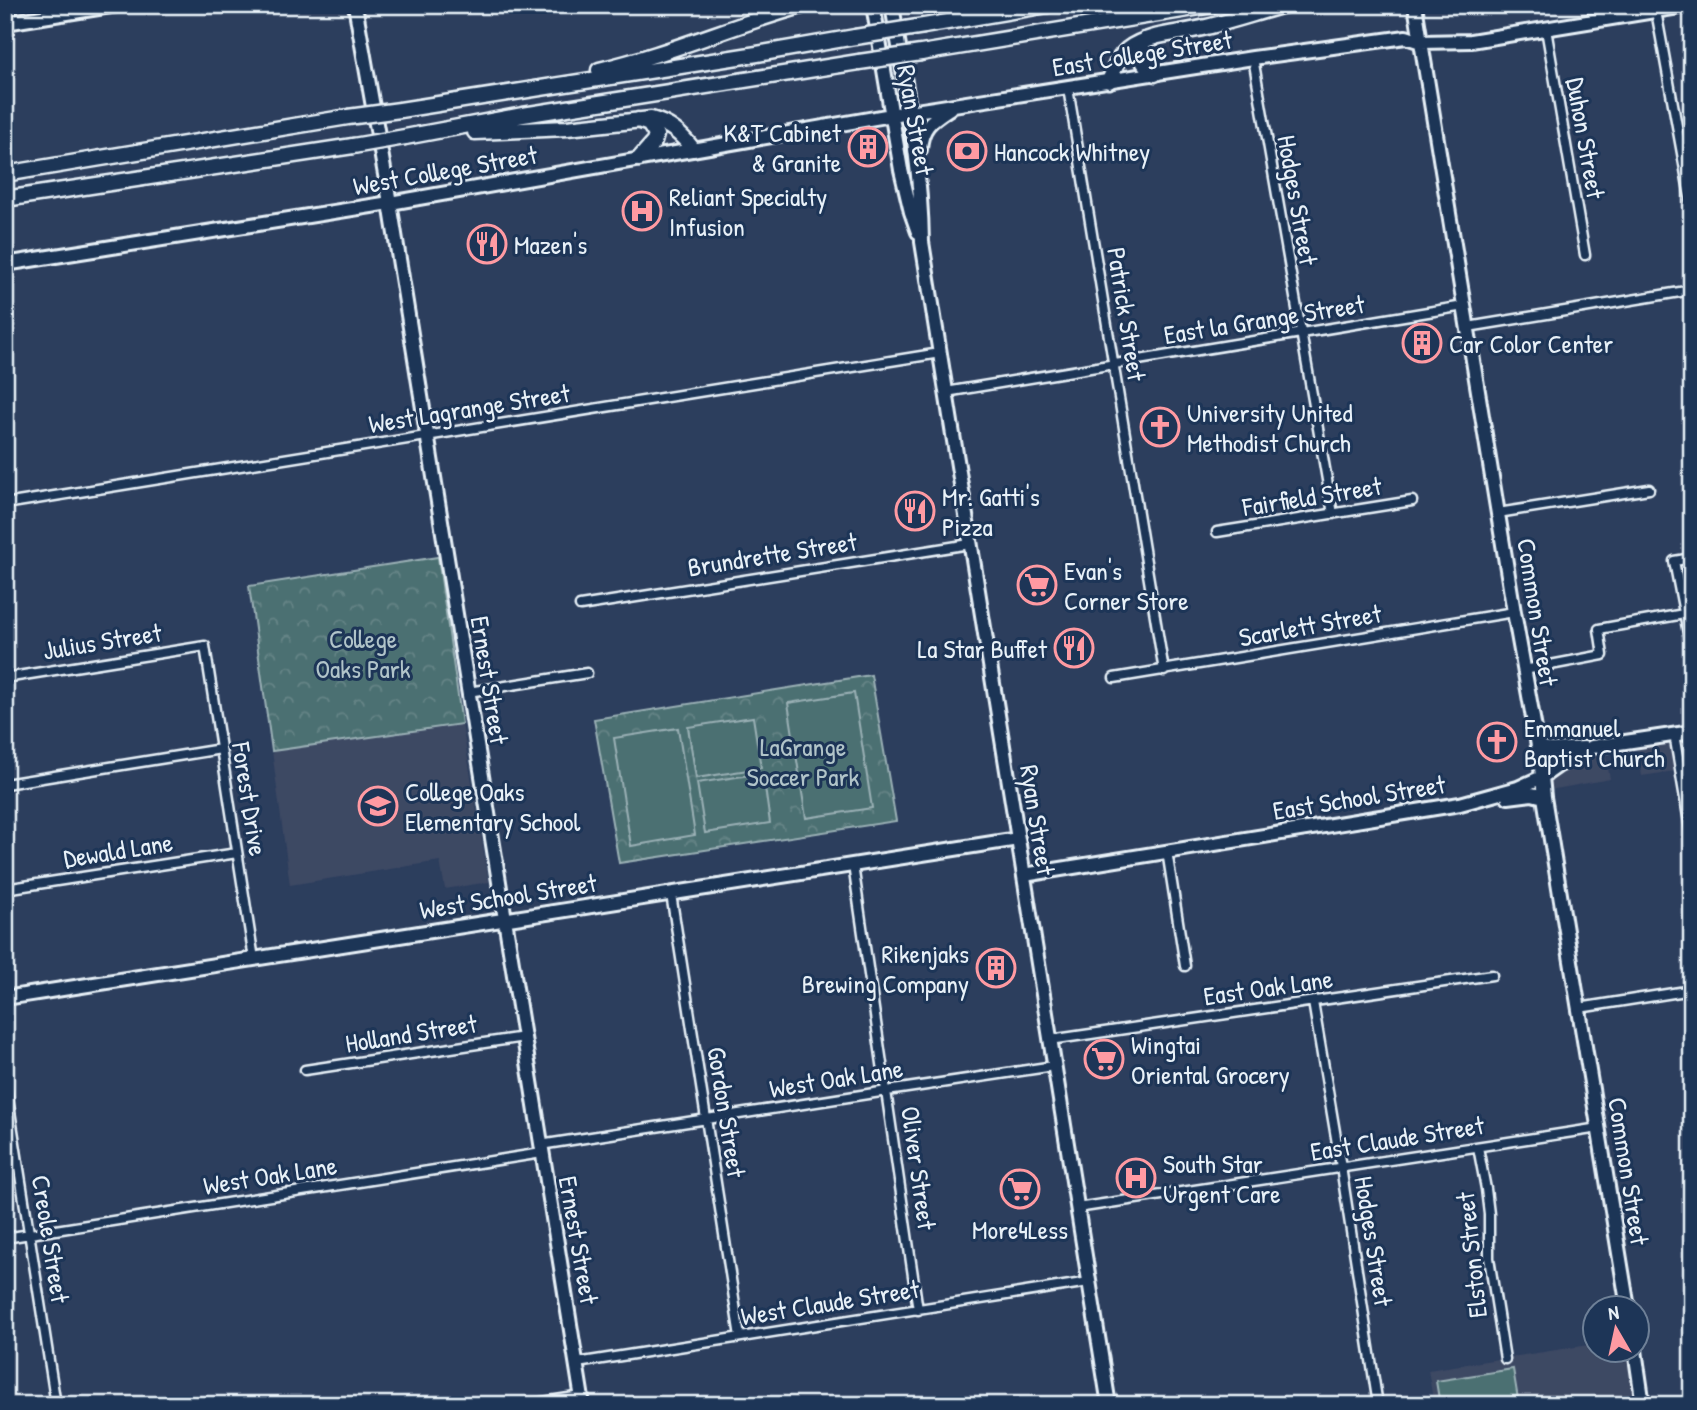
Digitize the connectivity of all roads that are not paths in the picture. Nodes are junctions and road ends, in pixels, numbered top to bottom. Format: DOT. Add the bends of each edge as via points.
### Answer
graph roads {
  1 [pos="117,5"];
  2 [pos="355,5"];
  3 [pos="873,5"];
  4 [pos="892,5"];
  5 [pos="1048,5"];
  6 [pos="1213,5"];
  7 [pos="1285,5"];
  8 [pos="1415,5"];
  9 [pos="1691,5"];
  10 [pos="802,6"];
  11 [pos="1656,11"];
  12 [pos="5,23"];
  13 [pos="1546,29"];
  14 [pos="1144,40"];
  15 [pos="1421,42"];
  16 [pos="1253,58"];
  17 [pos="1155,74"];
  18 [pos="1109,81"];
  19 [pos="1068,88"];
  20 [pos="491,96"];
  21 [pos="954,105"];
  22 [pos="909,113"];
  23 [pos="892,116"];
  24 [pos="637,120"];
  25 [pos="424,134"];
  26 [pos="693,149"];
  27 [pos="639,159"];
  28 [pos="919,171"];
  29 [pos="5,174"];
  30 [pos="5,199"];
  31 [pos="390,203"];
  32 [pos="1692,208"];
  33 [pos="922,242"];
  34 [pos="1585,255"];
  35 [pos="5,264"];
  36 [pos="1692,290"];
  37 [pos="1464,306"];
  38 [pos="1468,327"];
  39 [pos="1300,334"];
  40 [pos="940,353"];
  41 [pos="1114,365"];
  42 [pos="946,392"];
  43 [pos="427,436"];
  44 [pos="1649,489"];
  45 [pos="1412,502"];
  46 [pos="5,504"];
  47 [pos="1498,513"];
  48 [pos="1333,514"];
  49 [pos="1217,532"];
  50 [pos="970,544"];
  51 [pos="1692,558"];
  52 [pos="580,606"];
  53 [pos="1514,612"];
  54 [pos="1684,614"];
  55 [pos="205,646"];
  56 [pos="1692,654"];
  57 [pos="1524,670"];
  58 [pos="1164,671"];
  59 [pos="587,673"];
  60 [pos="5,678"];
  61 [pos="1114,678"];
  62 [pos="468,692"];
  63 [pos="1692,732"];
  64 [pos="1674,734"];
  65 [pos="1538,746"];
  66 [pos="1592,747"];
  67 [pos="221,749"];
  68 [pos="1542,777"];
  69 [pos="5,784"];
  70 [pos="1544,796"];
  71 [pos="1460,804"];
  72 [pos="1018,839"];
  73 [pos="1692,840"];
  74 [pos="1167,851"];
  75 [pos="237,853"];
  76 [pos="853,865"];
  77 [pos="1024,875"];
  78 [pos="5,889"];
  79 [pos="671,894"];
  80 [pos="505,920"];
  81 [pos="254,959"];
  82 [pos="1185,966"];
  83 [pos="1492,975"];
  84 [pos="1692,990"];
  85 [pos="5,998"];
  86 [pos="1313,1002"];
  87 [pos="1579,1008"];
  88 [pos="524,1037"];
  89 [pos="1050,1040"];
  90 [pos="1054,1066"];
  91 [pos="306,1070"];
  92 [pos="5,1079"];
  93 [pos="887,1091"];
  94 [pos="707,1119"];
  95 [pos="1599,1128"];
  96 [pos="1478,1147"];
  97 [pos="541,1149"];
  98 [pos="1341,1167"];
  99 [pos="1077,1208"];
  100 [pos="29,1234"];
  101 [pos="5,1238"];
  102 [pos="1089,1282"];
  103 [pos="1626,1294"];
  104 [pos="918,1310"];
  105 [pos="740,1337"];
  106 [pos="1506,1359"];
  107 [pos="577,1363"];
  108 [pos="1637,1364"];
  109 [pos="582,1400"];
  110 [pos="56,1405"];
  111 [pos="523,1405"];
  112 [pos="1109,1405"];
  113 [pos="1378,1405"];
  114 [pos="1643,1405"];
  1 -- 12 [label="street"];
  2 -- 31 [label="street, Ernest Street"];
  3 -- 23 [label="street, Ryan Street"];
  4 -- 22 [label="street, Ryan Street"];
  5 -- 20 [label="highway, bridge"];
  6 -- 25 [label="highway, bridge"];
  7 -- 14 [label="highway"];
  8 -- 15 [label="street, Common Street"];
  9 -- 11 [label="street, East College Street"];
  10 -- 20 [label="highway" via="618,66"];
  11 -- 13 [label="street, East College Street"];
  11 -- 32 [label="street"];
  13 -- 15 [label="street, East College Street" via="1471,41"];
  13 -- 34 [label="street, Duhon Street"];
  14 -- 17 [label="highway" via="1142,60"];
  14 -- 18 [label="highway" via="1123,54"];
  15 -- 16 [label="street, East College Street" via="1406,37"];
  15 -- 37 [label="street, Common Street"];
  16 -- 17 [label="street, East College Street"];
  16 -- 39 [label="street, Hodges Street"];
  17 -- 18 [label="street, East College Street"];
  18 -- 19 [label="street, East College Street"];
  19 -- 21 [label="street, East College Street"];
  19 -- 41 [label="street, Patrick Street"];
  20 -- 29 [label="highway, bridge"];
  21 -- 22 [label="street, East College Street"];
  21 -- 28 [label="street" via="923,131"];
  22 -- 23 [label="street, East College Street"];
  22 -- 28 [label="street, Ryan Street"];
  23 -- 26 [label="street, West College Street"];
  23 -- 33 [label="street, Ryan Street" via="901,170"];
  24 -- 25 [label="highway"];
  24 -- 26 [label="highway" via="663,122"];
  24 -- 27 [label="highway" via="649,124 656,135"];
  25 -- 30 [label="highway, bridge"];
  26 -- 27 [label="street, West College Street"];
  27 -- 31 [label="street, West College Street"];
  28 -- 33 [label="street, Ryan Street"];
  31 -- 35 [label="street, West College Street"];
  31 -- 43 [label="street, Ernest Street"];
  33 -- 40 [label="street, Ryan Street"];
  36 -- 38 [label="street"];
  37 -- 38 [label="street, Common Street"];
  37 -- 39 [label="street, East la Grange Street"];
  38 -- 47 [label="street, Common Street"];
  39 -- 41 [label="street, East la Grange Street"];
  39 -- 48 [label="street, Hodges Street"];
  40 -- 42 [label="street, Ryan Street"];
  40 -- 43 [label="street, West Lagrange Street"];
  41 -- 42 [label="street, East la Grange Street"];
  41 -- 58 [label="street, Patrick Street"];
  42 -- 50 [label="street, Ryan Street"];
  43 -- 46 [label="street, West Lagrange Street"];
  43 -- 62 [label="street, Ernest Street"];
  44 -- 47 [label="street"];
  45 -- 48 [label="street, Fairfield Street"];
  47 -- 53 [label="street, Common Street"];
  48 -- 49 [label="street, Fairfield Street"];
  50 -- 52 [label="street, Brundrette Street"];
  50 -- 72 [label="street, Ryan Street"];
  51 -- 54 [label="street" via="1674,561"];
  53 -- 57 [label="street, Common Street"];
  53 -- 58 [label="street, Scarlett Street"];
  54 -- 56 [label="street"];
  54 -- 57 [label="street" via="1599,629 1603,655"];
  55 -- 60 [label="street, Julius Street"];
  55 -- 67 [label="street, Forest Drive"];
  57 -- 65 [label="street, Common Street"];
  58 -- 61 [label="street, Scarlett Street"];
  59 -- 62 [label="street"];
  62 -- 80 [label="street, Ernest Street"];
  63 -- 64 [label="street, East School Street"];
  64 -- 66 [label="street, East School Street"];
  64 -- 73 [label="street"];
  65 -- 66 [label="street" via="1550,750"];
  65 -- 68 [label="street, Common Street"];
  66 -- 68 [label="street, East School Street"];
  67 -- 69 [label="street"];
  67 -- 75 [label="street, Forest Drive"];
  68 -- 70 [label="street, Common Street"];
  68 -- 71 [label="street, East School Street"];
  70 -- 71 [label="street"];
  70 -- 87 [label="street, Common Street"];
  71 -- 74 [label="street, East School Street"];
  72 -- 76 [label="street, West School Street"];
  72 -- 77 [label="street, Ryan Street"];
  74 -- 77 [label="street, East School Street"];
  74 -- 82 [label="street"];
  75 -- 78 [label="street, Dewald Lane"];
  75 -- 81 [label="street, Forest Drive"];
  76 -- 79 [label="street, West School Street"];
  76 -- 93 [label="street, Oliver Street"];
  77 -- 89 [label="street, Ryan Street"];
  79 -- 80 [label="street, West School Street"];
  79 -- 94 [label="street, Gordon Street"];
  80 -- 81 [label="street, West School Street"];
  80 -- 88 [label="street, Ernest Street"];
  81 -- 85 [label="street, West School Street"];
  83 -- 86 [label="street, East Oak Lane"];
  84 -- 87 [label="street"];
  86 -- 89 [label="street, East Oak Lane"];
  86 -- 98 [label="street, Hodges Street"];
  87 -- 95 [label="street, Common Street"];
  88 -- 91 [label="street, Holland Street"];
  88 -- 97 [label="street, Ernest Street"];
  89 -- 90 [label="street, Ryan Street"];
  90 -- 93 [label="street, West Oak Lane"];
  90 -- 99 [label="street, Ryan Street"];
  92 -- 100 [label="street, Creole Street"];
  93 -- 94 [label="street, West Oak Lane"];
  93 -- 104 [label="street, Oliver Street"];
  94 -- 97 [label="street, West Oak Lane"];
  94 -- 105 [label="street, Gordon Street"];
  95 -- 96 [label="street, East Claude Street"];
  95 -- 103 [label="street, Common Street"];
  96 -- 98 [label="street, East Claude Street"];
  96 -- 106 [label="street, Elston Street" via="1488,1202 1489,1258"];
  97 -- 100 [label="street, West Oak Lane"];
  97 -- 107 [label="street, Ernest Street"];
  98 -- 99 [label="street, East Claude Street"];
  98 -- 113 [label="street, Hodges Street"];
  99 -- 102 [label="street, Ryan Street"];
  100 -- 101 [label="street, West Oak Lane"];
  100 -- 110 [label="street, Creole Street"];
  102 -- 104 [label="street, West Claude Street"];
  102 -- 112 [label="street, Ryan Street"];
  104 -- 105 [label="street, West Claude Street"];
  105 -- 107 [label="street, West Claude Street"];
  107 -- 109 [label="street, Ernest Street"];
  108 -- 114 [label="street"];
  109 -- 111 [label="street"];
}
